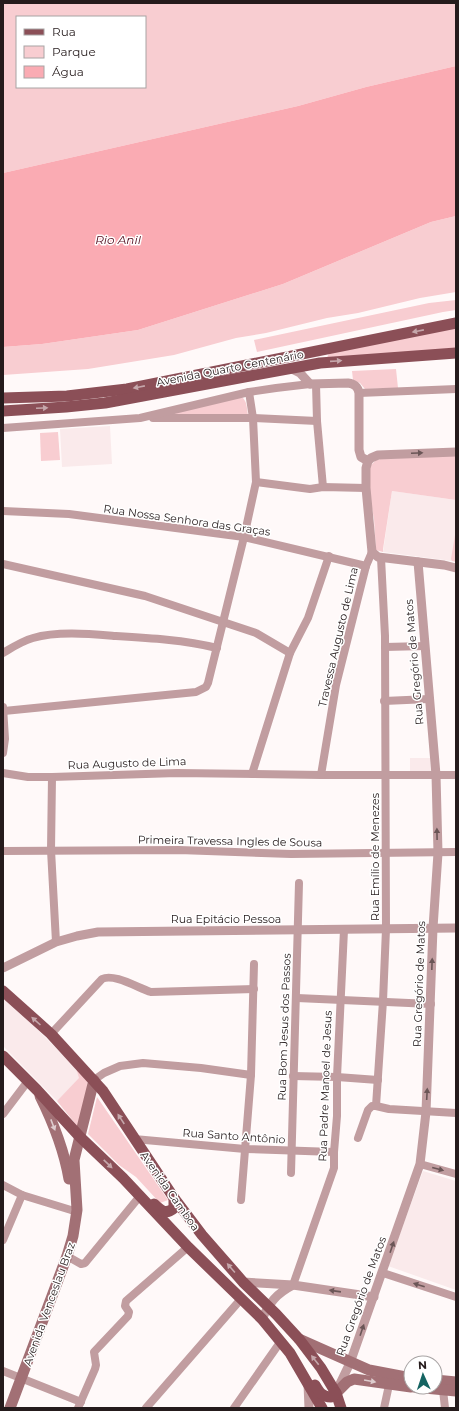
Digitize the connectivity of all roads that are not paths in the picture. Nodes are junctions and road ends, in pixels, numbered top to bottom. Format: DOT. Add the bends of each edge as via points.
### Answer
graph roads {
  1 [pos="456,323"];
  2 [pos="456,353"];
  3 [pos="311,364"];
  4 [pos="290,368"];
  5 [pos="313,384"];
  6 [pos="456,389"];
  7 [pos="249,392"];
  8 [pos="359,393"];
  9 [pos="3,398"];
  10 [pos="3,411"];
  11 [pos="140,418"];
  12 [pos="253,418"];
  13 [pos="316,421"];
  14 [pos="3,428"];
  15 [pos="456,452"];
  16 [pos="368,461"];
  17 [pos="256,482"];
  18 [pos="323,487"];
  19 [pos="366,488"];
  20 [pos="3,511"];
  21 [pos="244,537"];
  22 [pos="372,552"];
  23 [pos="329,556"];
  24 [pos="381,558"];
  25 [pos="418,562"];
  26 [pos="3,564"];
  27 [pos="366,566"];
  28 [pos="456,566"];
  29 [pos="224,623"];
  30 [pos="425,646"];
  31 [pos="384,647"];
  32 [pos="217,648"];
  33 [pos="3,652"];
  34 [pos="290,653"];
  35 [pos="429,699"];
  36 [pos="384,701"];
  37 [pos="3,709"];
  38 [pos="3,753"];
  39 [pos="3,773"];
  40 [pos="252,774"];
  41 [pos="436,774"];
  42 [pos="321,775"];
  43 [pos="456,775"];
  44 [pos="386,776"];
  45 [pos="52,777"];
  46 [pos="51,850"];
  47 [pos="3,851"];
  48 [pos="456,852"];
  49 [pos="386,853"];
  50 [pos="438,853"];
  51 [pos="299,883"];
  52 [pos="433,928"];
  53 [pos="456,928"];
  54 [pos="386,929"];
  55 [pos="299,930"];
  56 [pos="344,930"];
  57 [pos="56,942"];
  58 [pos="254,964"];
  59 [pos="3,968"];
  60 [pos="254,989"];
  61 [pos="3,991"];
  62 [pos="297,998"];
  63 [pos="341,1000"];
  64 [pos="383,1001"];
  65 [pos="431,1004"];
  66 [pos="52,1034"];
  67 [pos="3,1056"];
  68 [pos="250,1075"];
  69 [pos="293,1076"];
  70 [pos="336,1077"];
  71 [pos="94,1080"];
  72 [pos="378,1080"];
  73 [pos="28,1081"];
  74 [pos="37,1090"];
  75 [pos="376,1106"];
  76 [pos="426,1112"];
  77 [pos="456,1113"];
  78 [pos="3,1114"];
  79 [pos="80,1137"];
  80 [pos="358,1138"];
  81 [pos="134,1139"];
  82 [pos="245,1149"];
  83 [pos="291,1151"];
  84 [pos="334,1152"];
  85 [pos="420,1164"];
  86 [pos="291,1173"];
  87 [pos="456,1174"];
  88 [pos="123,1178"];
  89 [pos="3,1185"];
  90 [pos="22,1195"];
  91 [pos="140,1196"];
  92 [pos="174,1198"];
  93 [pos="242,1200"];
  94 [pos="74,1210"];
  95 [pos="3,1240"];
  96 [pos="188,1247"];
  97 [pos="67,1256"];
  98 [pos="383,1273"];
  99 [pos="243,1282"];
  100 [pos="293,1285"];
  101 [pos="374,1297"];
  102 [pos="456,1297"];
  103 [pos="241,1298"];
  104 [pos="268,1306"];
  105 [pos="262,1319"];
  106 [pos="299,1339"];
  107 [pos="281,1341"];
  108 [pos="290,1353"];
  109 [pos="350,1363"];
  110 [pos="3,1371"];
  111 [pos="19,1377"];
  112 [pos="403,1377"];
  113 [pos="443,1381"];
  114 [pos="456,1382"];
  115 [pos="308,1383"];
  116 [pos="389,1385"];
  117 [pos="403,1386"];
  118 [pos="443,1390"];
  119 [pos="456,1391"];
  120 [pos="336,1393"];
  121 [pos="79,1405"];
  122 [pos="149,1407"];
  123 [pos="4,1408"];
  124 [pos="10,1408"];
  125 [pos="234,1408"];
  126 [pos="309,1408"];
  127 [pos="322,1408"];
  128 [pos="341,1408"];
  129 [pos="384,1408"];
  130 [pos="445,1408"];
  1 -- 9 [label="main road, Avenida Quarto Centenário, one-way" via="121,390 67,396"];
  3 -- 2 [label="main road, Avenida Quarto Centenário, one-way"];
  3 -- 4 [label="main road, Avenida Quarto Centenário"];
  3 -- 5 [label="street" via="308,374"];
  4 -- 5 [label="street"];
  10 -- 4 [label="main road, Avenida Quarto Centenário, one-way" via="110,402"];
  5 -- 7 [label="street"];
  5 -- 8 [label="street" via="351,383 357,387"];
  5 -- 13 [label="street"];
  6 -- 8 [label="street"];
  7 -- 11 [label="street"];
  7 -- 12 [label="street"];
  8 -- 16 [label="street" via="358,450 361,457"];
  11 -- 12 [label="street"];
  11 -- 14 [label="street"];
  12 -- 13 [label="street"];
  12 -- 17 [label="street"];
  13 -- 18 [label="street"];
  16 -- 15 [label="street, one-way" via="378,455"];
  16 -- 19 [label="street"];
  17 -- 18 [label="street" via="310,490"];
  17 -- 21 [label="street"];
  18 -- 19 [label="street"];
  19 -- 22 [label="street"];
  20 -- 21 [label="street, Rua Nossa Senhora das Graças" via="69,514"];
  21 -- 23 [label="street, Rua Nossa Senhora das Graças"];
  21 -- 29 [label="street"];
  22 -- 24 [label="street"];
  22 -- 27 [label="street, Travessa Augusto de Lima"];
  23 -- 27 [label="street, Rua Nossa Senhora das Graças"];
  23 -- 34 [label="street" via="308,618"];
  24 -- 25 [label="street"];
  24 -- 31 [label="street, Rua Emílio de Menezes"];
  25 -- 28 [label="street"];
  25 -- 30 [label="street, Rua Gregório de Matos"];
  26 -- 29 [label="street" via="145,596"];
  27 -- 42 [label="street, Travessa Augusto de Lima" via="336,685"];
  29 -- 32 [label="street"];
  29 -- 34 [label="street" via="261,635"];
  30 -- 31 [label="street"];
  30 -- 35 [label="street, Rua Gregório de Matos"];
  31 -- 36 [label="street, Rua Emílio de Menezes"];
  32 -- 33 [label="street" via="170,640 83,633 35,637"];
  32 -- 37 [label="street" via="208,683 196,692"];
  34 -- 40 [label="street"];
  35 -- 36 [label="street"];
  35 -- 41 [label="street, Rua Gregório de Matos"];
  36 -- 44 [label="street, Rua Emílio de Menezes"];
  37 -- 38 [label="street"];
  39 -- 45 [label="street, Rua Augusto de Lima"];
  40 -- 42 [label="street, Rua Augusto de Lima"];
  40 -- 45 [label="street, Rua Augusto de Lima" via="176,773"];
  41 -- 43 [label="street, Rua Augusto de Lima"];
  41 -- 44 [label="street, Rua Augusto de Lima"];
  50 -- 41 [label="street, Rua Gregório de Matos, one-way"];
  42 -- 44 [label="street, Rua Augusto de Lima"];
  44 -- 49 [label="street, Rua Emílio de Menezes"];
  45 -- 46 [label="street"];
  46 -- 47 [label="street, Primeira Travessa Ingles de Sousa"];
  46 -- 49 [label="street, Primeira Travessa Ingles de Sousa"];
  46 -- 57 [label="street"];
  48 -- 50 [label="street, Primeira Travessa Ingles de Sousa"];
  49 -- 50 [label="street, Primeira Travessa Ingles de Sousa"];
  49 -- 54 [label="street, Rua Emílio de Menezes"];
  50 -- 52 [label="street, Rua Gregório de Matos"];
  51 -- 55 [label="street, Rua Bom Jesus dos Passos"];
  52 -- 53 [label="street, Rua Epitácio Pessoa"];
  52 -- 54 [label="street, Rua Epitácio Pessoa"];
  65 -- 52 [label="street, Rua Gregório de Matos, one-way"];
  54 -- 56 [label="street, Rua Epitácio Pessoa"];
  54 -- 64 [label="street, Rua Emílio de Menezes"];
  55 -- 56 [label="street, Rua Epitácio Pessoa"];
  55 -- 57 [label="street, Rua Epitácio Pessoa" via="98,932"];
  55 -- 62 [label="street, Rua Bom Jesus dos Passos"];
  56 -- 63 [label="street, Rua Padre Manoel de Jesus"];
  57 -- 59 [label="street, Rua Epitácio Pessoa"];
  58 -- 60 [label="street"];
  60 -- 66 [label="street" via="151,992 106,977"];
  60 -- 68 [label="street"];
  66 -- 61 [label="main road, Avenida Camboa, one-way"];
  62 -- 63 [label="street"];
  62 -- 69 [label="street, Rua Bom Jesus dos Passos"];
  63 -- 64 [label="street"];
  63 -- 70 [label="street, Rua Padre Manoel de Jesus"];
  64 -- 65 [label="street"];
  64 -- 72 [label="street, Rua Emílio de Menezes"];
  76 -- 65 [label="street, Rua Gregório de Matos, one-way"];
  66 -- 71 [label="main road, Avenida Camboa"];
  67 -- 73 [label="main road, Avenida Camboa"];
  68 -- 71 [label="street" via="143,1063 120,1066"];
  68 -- 82 [label="street"];
  69 -- 70 [label="street"];
  69 -- 83 [label="street, Rua Bom Jesus dos Passos"];
  70 -- 72 [label="street"];
  70 -- 84 [label="street, Rua Padre Manoel de Jesus" via="337,1116"];
  71 -- 79 [label="main road, Avenida Venceslau Braz"];
  81 -- 71 [label="main road, Avenida Camboa, one-way" via="104,1091"];
  72 -- 75 [label="street, Rua Emílio de Menezes"];
  73 -- 74 [label="main road, Avenida Camboa"];
  73 -- 78 [label="street"];
  74 -- 79 [label="main road, Avenida Camboa"];
  74 -- 94 [label="main road, Avenida Venceslau Braz, one-way" via="60,1144"];
  75 -- 76 [label="street"];
  75 -- 80 [label="street" via="368,1110"];
  76 -- 77 [label="street"];
  76 -- 85 [label="street, Rua Gregório de Matos"];
  79 -- 88 [label="main road, Avenida Camboa, one-way"];
  79 -- 94 [label="main road, Avenida Venceslau Braz" via="74,1160"];
  81 -- 82 [label="street, Rua Santo Antônio"];
  81 -- 92 [label="main road, Avenida Camboa"];
  82 -- 83 [label="street, Rua Santo Antônio"];
  82 -- 93 [label="street"];
  83 -- 84 [label="street, Rua Santo Antônio"];
  83 -- 86 [label="street, Rua Bom Jesus dos Passos"];
  84 -- 100 [label="street, Rua Padre Manoel de Jesus" via="332,1177"];
  85 -- 87 [label="street, one-way"];
  98 -- 85 [label="street, Rua Gregório de Matos, one-way"];
  88 -- 91 [label="main road, Avenida Camboa"];
  88 -- 92 [label="main road" via="137,1187 161,1211 166,1212 174,1208"];
  89 -- 90 [label="street"];
  90 -- 94 [label="street"];
  90 -- 95 [label="street"];
  91 -- 96 [label="main road, Avenida Camboa"];
  91 -- 97 [label="street" via="85,1263 81,1264"];
  99 -- 92 [label="main road, Avenida Camboa, one-way"];
  94 -- 97 [label="main road, Avenida Venceslau Braz" via="73,1236"];
  94 -- 111 [label="main road, Avenida Venceslau Braz" via="62,1255"];
  96 -- 103 [label="main road, Avenida Camboa"];
  96 -- 121 [label="street" via="127,1300 125,1306 129,1312 128,1316 96,1350 95,1369"];
  97 -- 111 [label="main road, Avenida Venceslau Braz"];
  98 -- 101 [label="street, Rua Gregório de Matos"];
  102 -- 98 [label="street, one-way"];
  99 -- 100 [label="street"];
  99 -- 104 [label="main road, Avenida Camboa"];
  101 -- 100 [label="street, one-way"];
  100 -- 104 [label="street" via="278,1294"];
  109 -- 101 [label="street, Rua Gregório de Matos, one-way"];
  103 -- 105 [label="main road, Avenida Camboa"];
  103 -- 122 [label="street"];
  104 -- 105 [label="street"];
  104 -- 106 [label="main road, Avenida Camboa"];
  105 -- 107 [label="main road, Avenida Camboa"];
  106 -- 109 [label="main road"];
  120 -- 106 [label="main road, Avenida Camboa, one-way"];
  107 -- 108 [label="main road, Avenida Camboa"];
  107 -- 125 [label="street"];
  108 -- 115 [label="main road"];
  108 -- 120 [label="main road" via="305,1367 322,1395 329,1397"];
  109 -- 112 [label="main road" via="379,1373"];
  109 -- 120 [label="street, Rua Gregório de Matos"];
  110 -- 111 [label="street"];
  111 -- 121 [label="street"];
  111 -- 123 [label="main road, Avenida Venceslau Braz"];
  111 -- 124 [label="main road, Avenida Venceslau Braz"];
  113 -- 114 [label="main road"];
  115 -- 126 [label="street"];
  115 -- 127 [label="main road"];
  116 -- 117 [label="main road"];
  120 -- 116 [label="main road, one-way" via="347,1382 354,1380"];
  116 -- 129 [label="street"];
  118 -- 119 [label="main road"];
  118 -- 130 [label="street"];
  120 -- 128 [label="main road, Avenida Camboa"];
}
